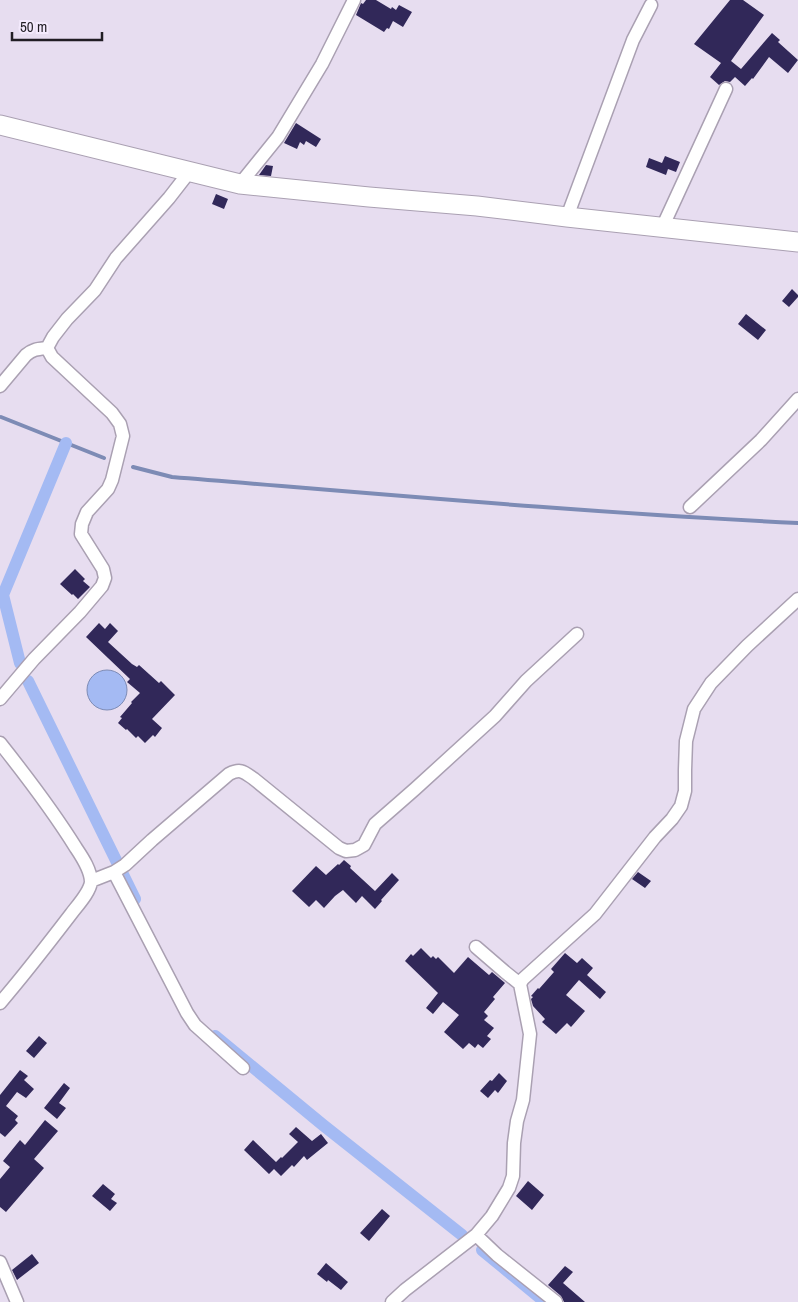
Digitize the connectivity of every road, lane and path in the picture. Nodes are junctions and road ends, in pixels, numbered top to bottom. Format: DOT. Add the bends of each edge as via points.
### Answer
graph roads {
  1 [pos="354,0"];
  2 [pos="651,5"];
  3 [pos="726,89"];
  4 [pos="0,125"];
  5 [pos="190,171"];
  6 [pos="240,184"];
  7 [pos="567,217"];
  8 [pos="662,228"];
  9 [pos="798,242"];
  10 [pos="47,348"];
  11 [pos="0,386"];
  12 [pos="798,399"];
  13 [pos="690,507"];
  14 [pos="798,598"];
  15 [pos="577,634"];
  16 [pos="0,699"];
  17 [pos="0,743"];
  18 [pos="119,869"];
  19 [pos="91,881"];
  20 [pos="476,947"];
  21 [pos="520,984"];
  22 [pos="0,1003"];
  23 [pos="243,1068"];
  24 [pos="476,1236"];
  25 [pos="0,1262"];
  26 [pos="17,1302"];
  27 [pos="392,1302"];
  28 [pos="556,1302"];
  1 -- 6 [label="street" via="322,64 278,137"];
  2 -- 7 [label="street" via="633,40"];
  3 -- 8 [label="street"];
  4 -- 5 [label="street"];
  5 -- 6 [label="street"];
  5 -- 10 [label="street" via="116,258 95,290 66,319"];
  6 -- 7 [label="street"];
  7 -- 8 [label="street"];
  8 -- 9 [label="street"];
  10 -- 11 [label="street" via="31,351"];
  10 -- 16 [label="street" via="52,357 120,424 123,436 112,480 87,512 81,534 103,569 105,578 91,599"];
  12 -- 13 [label="street" via="761,440"];
  14 -- 21 [label="street" via="711,683 694,708 686,740 685,791 681,806 672,819 595,914"];
  15 -- 18 [label="street" via="494,716 375,824 364,845 356,850 339,848 254,779 236,771"];
  17 -- 19 [label="street" via="59,821 84,860"];
  18 -- 19 [label="street"];
  18 -- 23 [label="street" via="187,1013"];
  19 -- 22 [label="street" via="90,888 73,911"];
  20 -- 21 [label="street"];
  21 -- 24 [label="street" via="530,1034 523,1100 514,1143 513,1176 492,1216"];
  24 -- 27 [label="street"];
  24 -- 28 [label="street"];
  25 -- 26 [label="street"];
}
